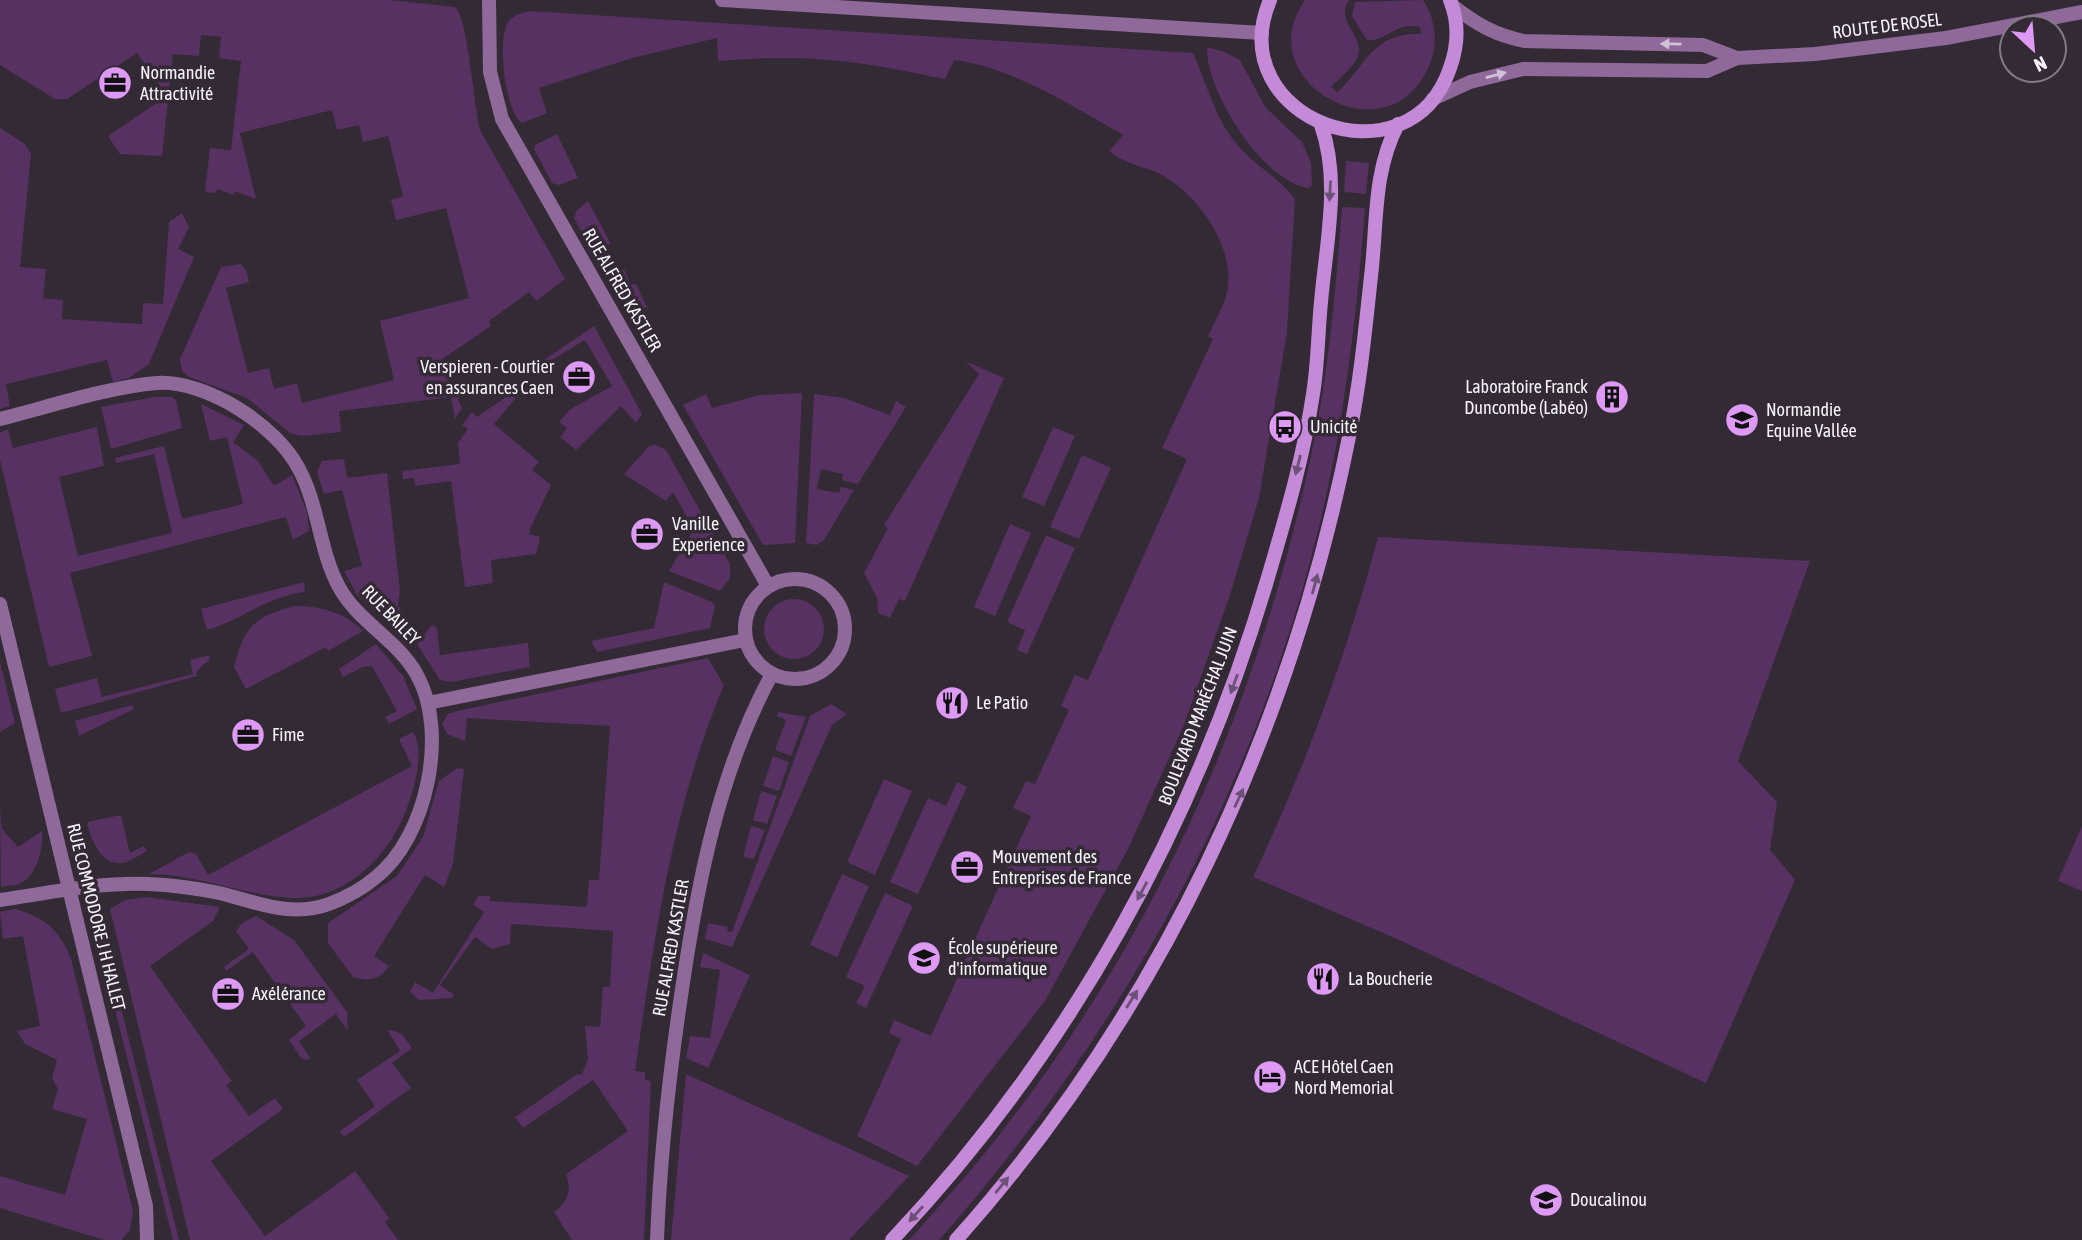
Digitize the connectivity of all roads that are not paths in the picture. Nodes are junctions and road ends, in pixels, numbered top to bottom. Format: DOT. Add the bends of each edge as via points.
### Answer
graph roads {
  1 [pos="489,0"];
  2 [pos="722,0"];
  3 [pos="731,0"];
  4 [pos="1270,0"];
  5 [pos="1451,3"];
  6 [pos="2082,12"];
  7 [pos="1262,33"];
  8 [pos="1737,58"];
  9 [pos="1433,99"];
  10 [pos="1398,124"];
  11 [pos="1321,125"];
  12 [pos="0,419"];
  13 [pos="768,586"];
  14 [pos="0,604"];
  15 [pos="746,640"];
  16 [pos="772,674"];
  17 [pos="428,703"];
  18 [pos="69,890"];
  19 [pos="0,900"];
  20 [pos="147,1240"];
  21 [pos="657,1240"];
  22 [pos="892,1240"];
  23 [pos="956,1240"];
  1 -- 13 [label="street, RUE ALFRED KASTLER" via="490,72 502,119"];
  2 -- 3 [label="street"];
  3 -- 7 [label="street"];
  4 -- 7 [label="main road"];
  8 -- 5 [label="street, ROUTE DE ROSEL, one-way" via="1703,45 1524,41 1479,26"];
  5 -- 9 [label="main road" via="1457,30 1455,55 1447,79"];
  6 -- 8 [label="street, ROUTE DE ROSEL" via="1946,38"];
  7 -- 11 [label="main road" via="1278,88 1304,116"];
  9 -- 8 [label="street, ROUTE DE ROSEL, one-way" via="1470,82 1523,69 1707,71"];
  9 -- 10 [label="main road"];
  10 -- 11 [label="main road" via="1360,132"];
  23 -- 10 [label="main road, one-way" via="1035,1144 1145,978 1241,793 1263,739 1328,533 1359,374 1380,170"];
  11 -- 22 [label="main road, BOULEVARD MARÉCHAL JUIN, one-way" via="1332,163 1314,392 1279,540 1230,695 1167,846 1088,984 1008,1104"];
  12 -- 17 [label="street, RUE BAILEY" via="159,383 209,394 268,429 292,456 312,498 339,587 409,662"];
  13 -- 15 [label="street" via="748,609"];
  13 -- 16 [label="street" via="793,578 818,584 836,600 845,621 845,637 831,665 803,679"];
  14 -- 18 [label="street, RUE COMMODORE J H HALLET"];
  15 -- 16 [label="street" via="751,654"];
  15 -- 17 [label="street"];
  16 -- 21 [label="street, RUE ALFRED KASTLER" via="739,743 709,842 671,1066"];
  17 -- 18 [label="street, RUE BAILEY" via="433,751 418,812 395,857 377,877 352,893 301,911 193,888 124,883"];
  18 -- 19 [label="street, RUE BAILEY"];
  18 -- 20 [label="street, RUE COMMODORE J H HALLET" via="146,1206"];
}
